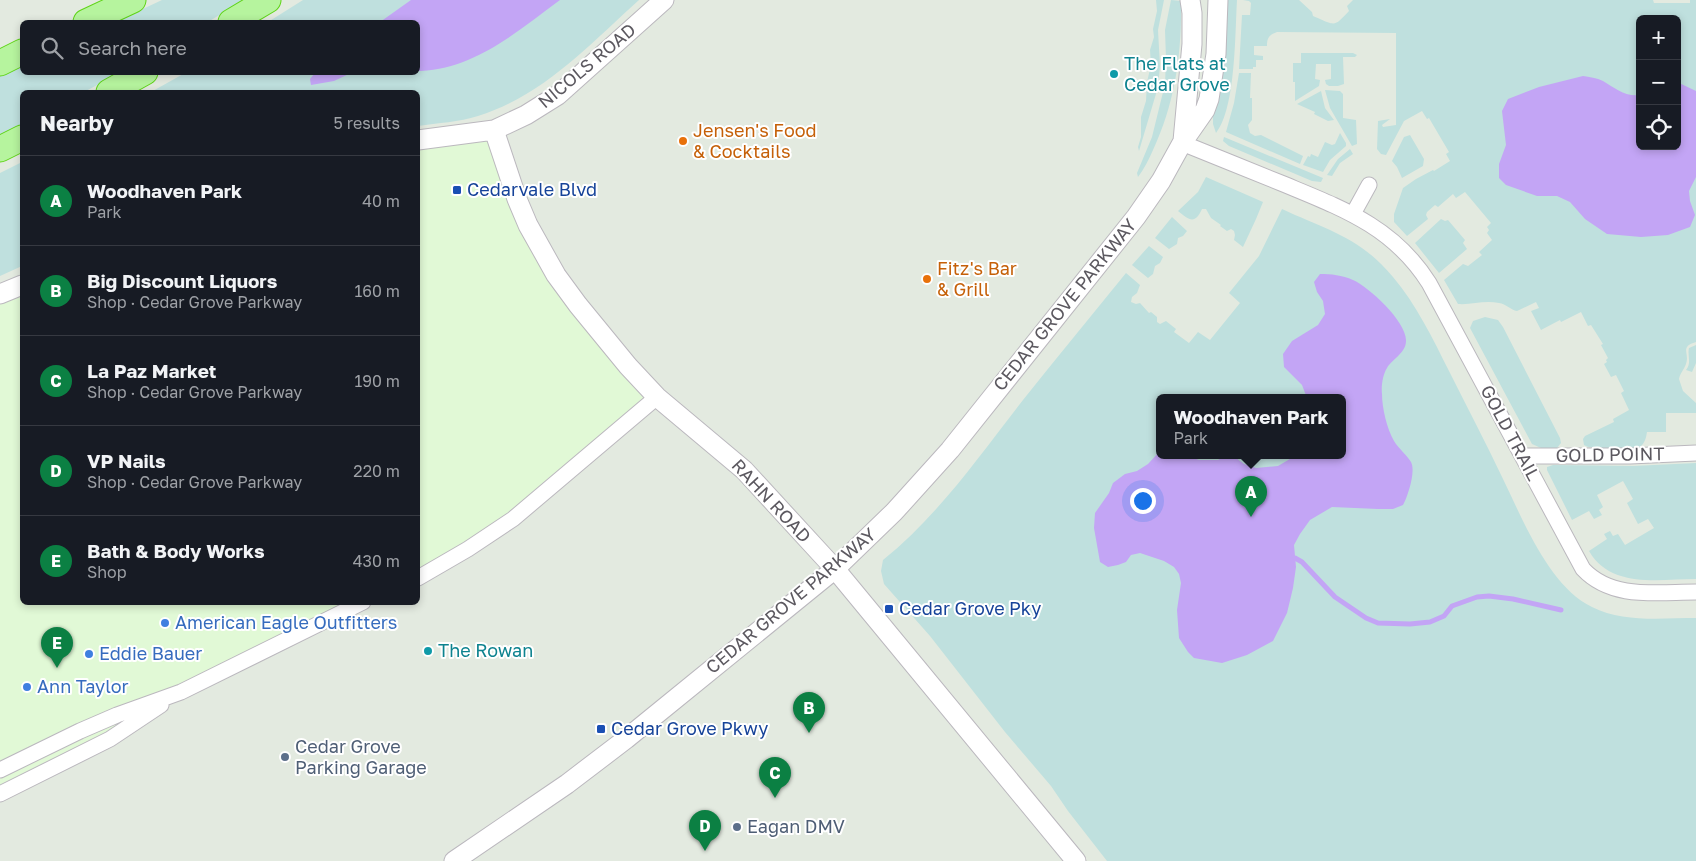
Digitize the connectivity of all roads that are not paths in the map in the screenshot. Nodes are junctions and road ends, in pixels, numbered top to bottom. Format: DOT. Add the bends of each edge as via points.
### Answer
graph roads {
  1 [pos="133,0"];
  2 [pos="268,0"];
  3 [pos="664,0"];
  4 [pos="1190,0"];
  5 [pos="1218,0"];
  6 [pos="90,20"];
  7 [pos="234,20"];
  8 [pos="20,53"];
  9 [pos="0,63"];
  10 [pos="140,75"];
  11 [pos="113,90"];
  12 [pos="494,130"];
  13 [pos="20,139"];
  14 [pos="420,140"];
  15 [pos="1182,143"];
  16 [pos="0,149"];
  17 [pos="1369,185"];
  18 [pos="1353,214"];
  19 [pos="20,286"];
  20 [pos="0,294"];
  21 [pos="657,397"];
  22 [pos="1696,453"];
  23 [pos="1524,456"];
  24 [pos="835,569"];
  25 [pos="420,577"];
  26 [pos="1696,592"];
  27 [pos="357,605"];
  28 [pos="181,692"];
  29 [pos="0,770"];
  30 [pos="0,794"];
  31 [pos="454,861"];
  32 [pos="1076,861"];
  1 -- 6 [label="highway"];
  2 -- 7 [label="highway"];
  3 -- 12 [label="street, NICOLS ROAD" via="558,95"];
  4 -- 15 [label="street, CEDAR GROVE PARKWAY" via="1192,44"];
  5 -- 15 [label="street, CEDAR GROVE PARKWAY" via="1212,86 1205,110"];
  8 -- 9 [label="highway"];
  10 -- 11 [label="highway"];
  12 -- 14 [label="street, NICOLS ROAD"];
  12 -- 21 [label="street, RAHN ROAD" via="517,199 556,275 593,324"];
  13 -- 16 [label="highway"];
  15 -- 18 [label="street, GOLD TRAIL"];
  15 -- 24 [label="street, CEDAR GROVE PARKWAY" via="1136,217 950,450"];
  17 -- 18 [label="street"];
  18 -- 23 [label="street, GOLD TRAIL" via="1391,238 1422,271"];
  19 -- 20 [label="street"];
  21 -- 24 [label="street, RAHN ROAD" via="744,470"];
  21 -- 25 [label="street" via="513,519"];
  22 -- 23 [label="street, GOLD POINT"];
  23 -- 26 [label="street, GOLD TRAIL" via="1578,561 1591,577 1615,590 1628,592"];
  24 -- 31 [label="street, CEDAR GROVE PARKWAY" via="567,784"];
  24 -- 32 [label="street, RAHN ROAD"];
  27 -- 28 [label="street"];
  28 -- 29 [label="street" via="117,715"];
  28 -- 30 [label="street" via="110,739"];
}
